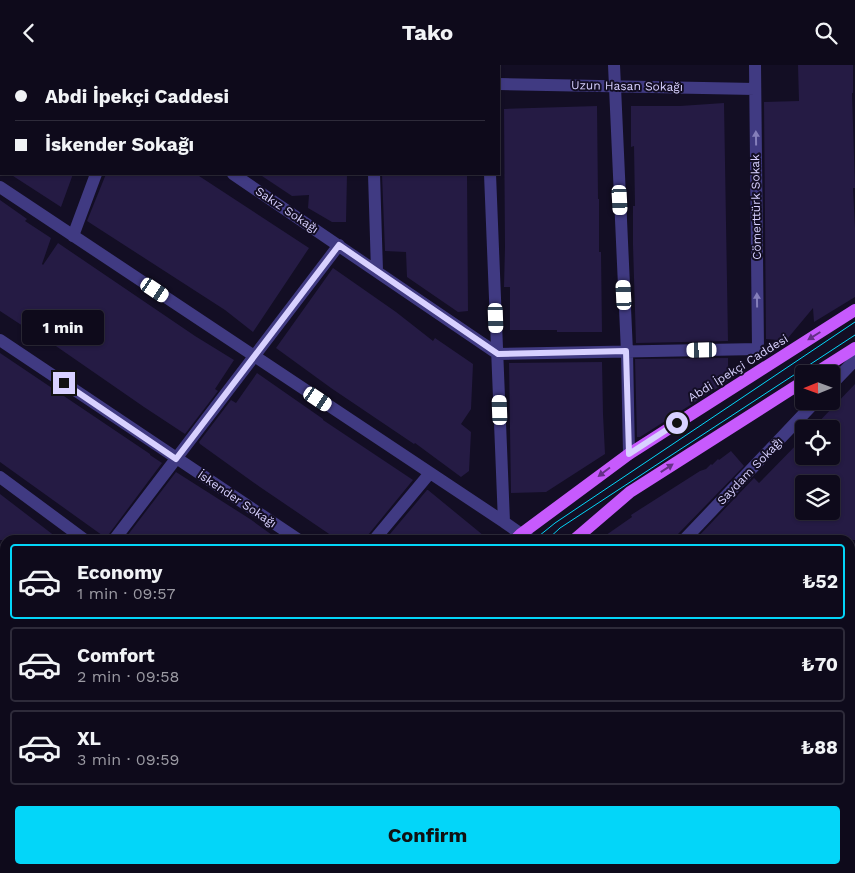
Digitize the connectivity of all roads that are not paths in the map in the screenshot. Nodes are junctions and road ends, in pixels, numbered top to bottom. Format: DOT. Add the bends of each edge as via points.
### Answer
graph roads {
  1 [pos="614,65"];
  2 [pos="755,65"];
  3 [pos="500,84"];
  4 [pos="614,86"];
  5 [pos="755,89"];
  6 [pos="96,175"];
  7 [pos="234,175"];
  8 [pos="374,175"];
  9 [pos="490,175"];
  10 [pos="0,187"];
  11 [pos="73,236"];
  12 [pos="339,245"];
  13 [pos="377,271"];
  14 [pos="855,310"];
  15 [pos="0,340"];
  16 [pos="855,348"];
  17 [pos="626,351"];
  18 [pos="498,354"];
  19 [pos="254,356"];
  20 [pos="855,360"];
  21 [pos="828,365"];
  22 [pos="840,376"];
  23 [pos="795,387"];
  24 [pos="807,410"];
  25 [pos="629,454"];
  26 [pos="176,459"];
  27 [pos="430,473"];
  28 [pos="0,477"];
  29 [pos="504,522"];
  30 [pos="78,535"];
  31 [pos="118,535"];
  32 [pos="291,535"];
  33 [pos="378,535"];
  34 [pos="519,535"];
  35 [pos="527,535"];
  36 [pos="580,535"];
  37 [pos="689,535"];
  1 -- 4 [label="street"];
  2 -- 5 [label="street, Cömerttürk Sokak"];
  3 -- 4 [label="street, Uzun Hasan Sokağı"];
  4 -- 5 [label="street, Uzun Hasan Sokağı"];
  4 -- 17 [label="street"];
  17 -- 5 [label="street, Cömerttürk Sokak, one-way" via="758,349"];
  6 -- 11 [label="street"];
  7 -- 12 [label="street, Sakız Sokağı"];
  8 -- 13 [label="street"];
  9 -- 18 [label="street"];
  10 -- 11 [label="street"];
  11 -- 19 [label="street"];
  12 -- 13 [label="street, Sakız Sokağı"];
  12 -- 19 [label="street"];
  13 -- 18 [label="street, Sakız Sokağı"];
  14 -- 25 [label="main road, Abdi İpekçi Caddesi, one-way"];
  15 -- 26 [label="street, İskender Sokağı"];
  16 -- 21 [label="main road"];
  17 -- 18 [label="street"];
  17 -- 25 [label="street"];
  18 -- 29 [label="street"];
  19 -- 26 [label="street"];
  19 -- 27 [label="street"];
  20 -- 22 [label="street"];
  36 -- 23 [label="main road, one-way" via="630,492"];
  24 -- 37 [label="street, Saydam Sokağı"];
  25 -- 35 [label="main road, Abdi İpekçi Caddesi, one-way"];
  26 -- 31 [label="street"];
  26 -- 32 [label="street, İskender Sokağı"];
  27 -- 29 [label="street"];
  27 -- 33 [label="street"];
  28 -- 30 [label="street"];
  29 -- 34 [label="street"];
}
